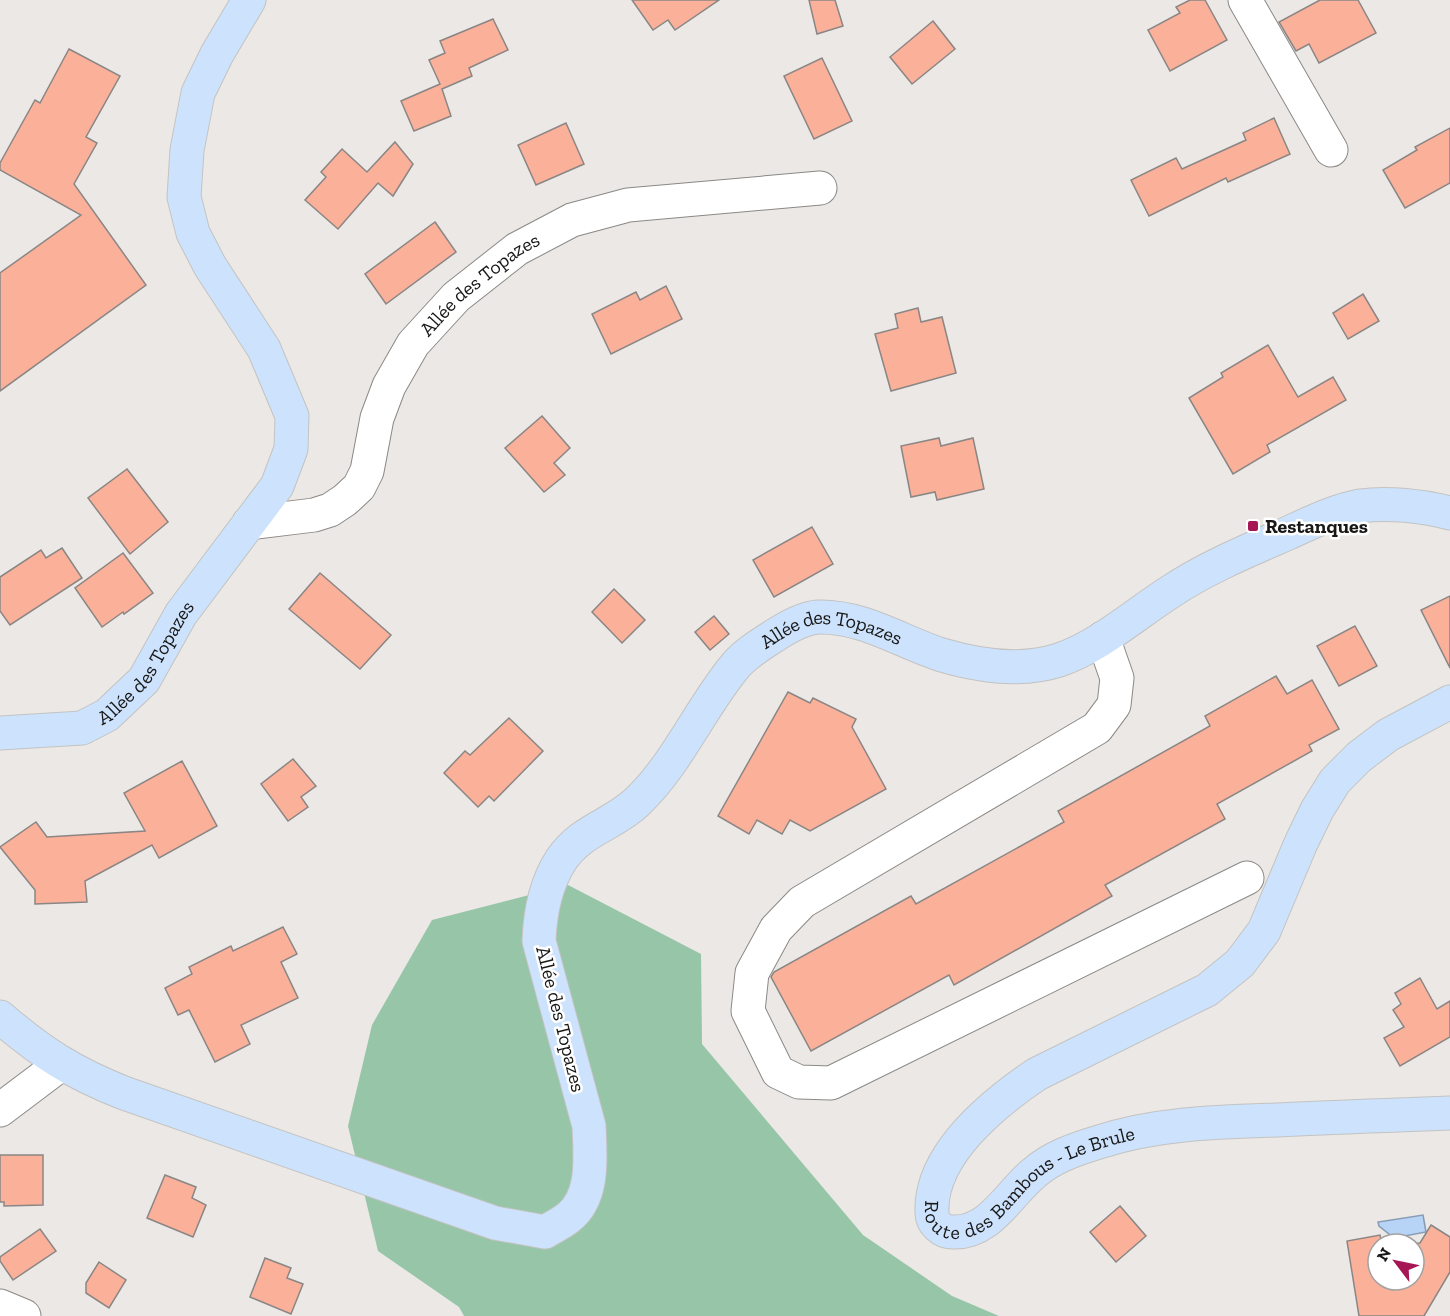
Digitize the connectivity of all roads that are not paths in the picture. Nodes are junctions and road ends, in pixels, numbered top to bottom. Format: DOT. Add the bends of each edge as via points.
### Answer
graph roads {
  1 [pos="249,0"];
  2 [pos="1245,0"];
  3 [pos="1331,150"];
  4 [pos="820,188"];
  5 [pos="1450,513"];
  6 [pos="249,523"];
  7 [pos="1103,638"];
  8 [pos="1450,702"];
  9 [pos="0,733"];
  10 [pos="1247,878"];
  11 [pos="0,1017"];
  12 [pos="61,1064"];
  13 [pos="0,1110"];
  14 [pos="1450,1113"];
  15 [pos="0,1306"];
  16 [pos="24,1316"];
  1 -- 6 [label="main road, Allée des Topazes" via="198,93 187,150 184,197 193,233 264,349 292,416 291,449 277,486"];
  2 -- 3 [label="street"];
  4 -- 6 [label="street, Allée des Topazes" via="628,205 572,220 517,249 456,297 413,344 389,386 377,418 367,471 359,487 330,510"];
  5 -- 7 [label="main road" via="1390,505 1337,511 1172,590"];
  6 -- 9 [label="main road, Allée des Topazes" via="181,614 144,680 107,715 82,728"];
  7 -- 10 [label="street" via="1117,678 1114,705 1097,729 802,903 776,929 752,973 748,1011 778,1072 799,1082 831,1083"];
  7 -- 12 [label="main road, Allée des Topazes" via="1058,660 1028,667 1004,666 941,654 876,627 816,617 788,627 738,663 655,783 634,805 582,837 561,860 547,887 539,941 589,1126 590,1156 588,1184 581,1202 571,1216 545,1232 495,1223 124,1094"];
  8 -- 14 [label="main road, Route des Bambous - Le Brule" via="1388,735 1335,782 1301,843 1264,932 1239,963 1207,990 1012,1090 961,1140 942,1165 932,1217 939,1228 951,1233 979,1226 1034,1172 1063,1155 1141,1131 1194,1123"];
  11 -- 12 [label="main road, Allée des Topazes"];
  12 -- 13 [label="street"];
  15 -- 16 [label="street"];
}
